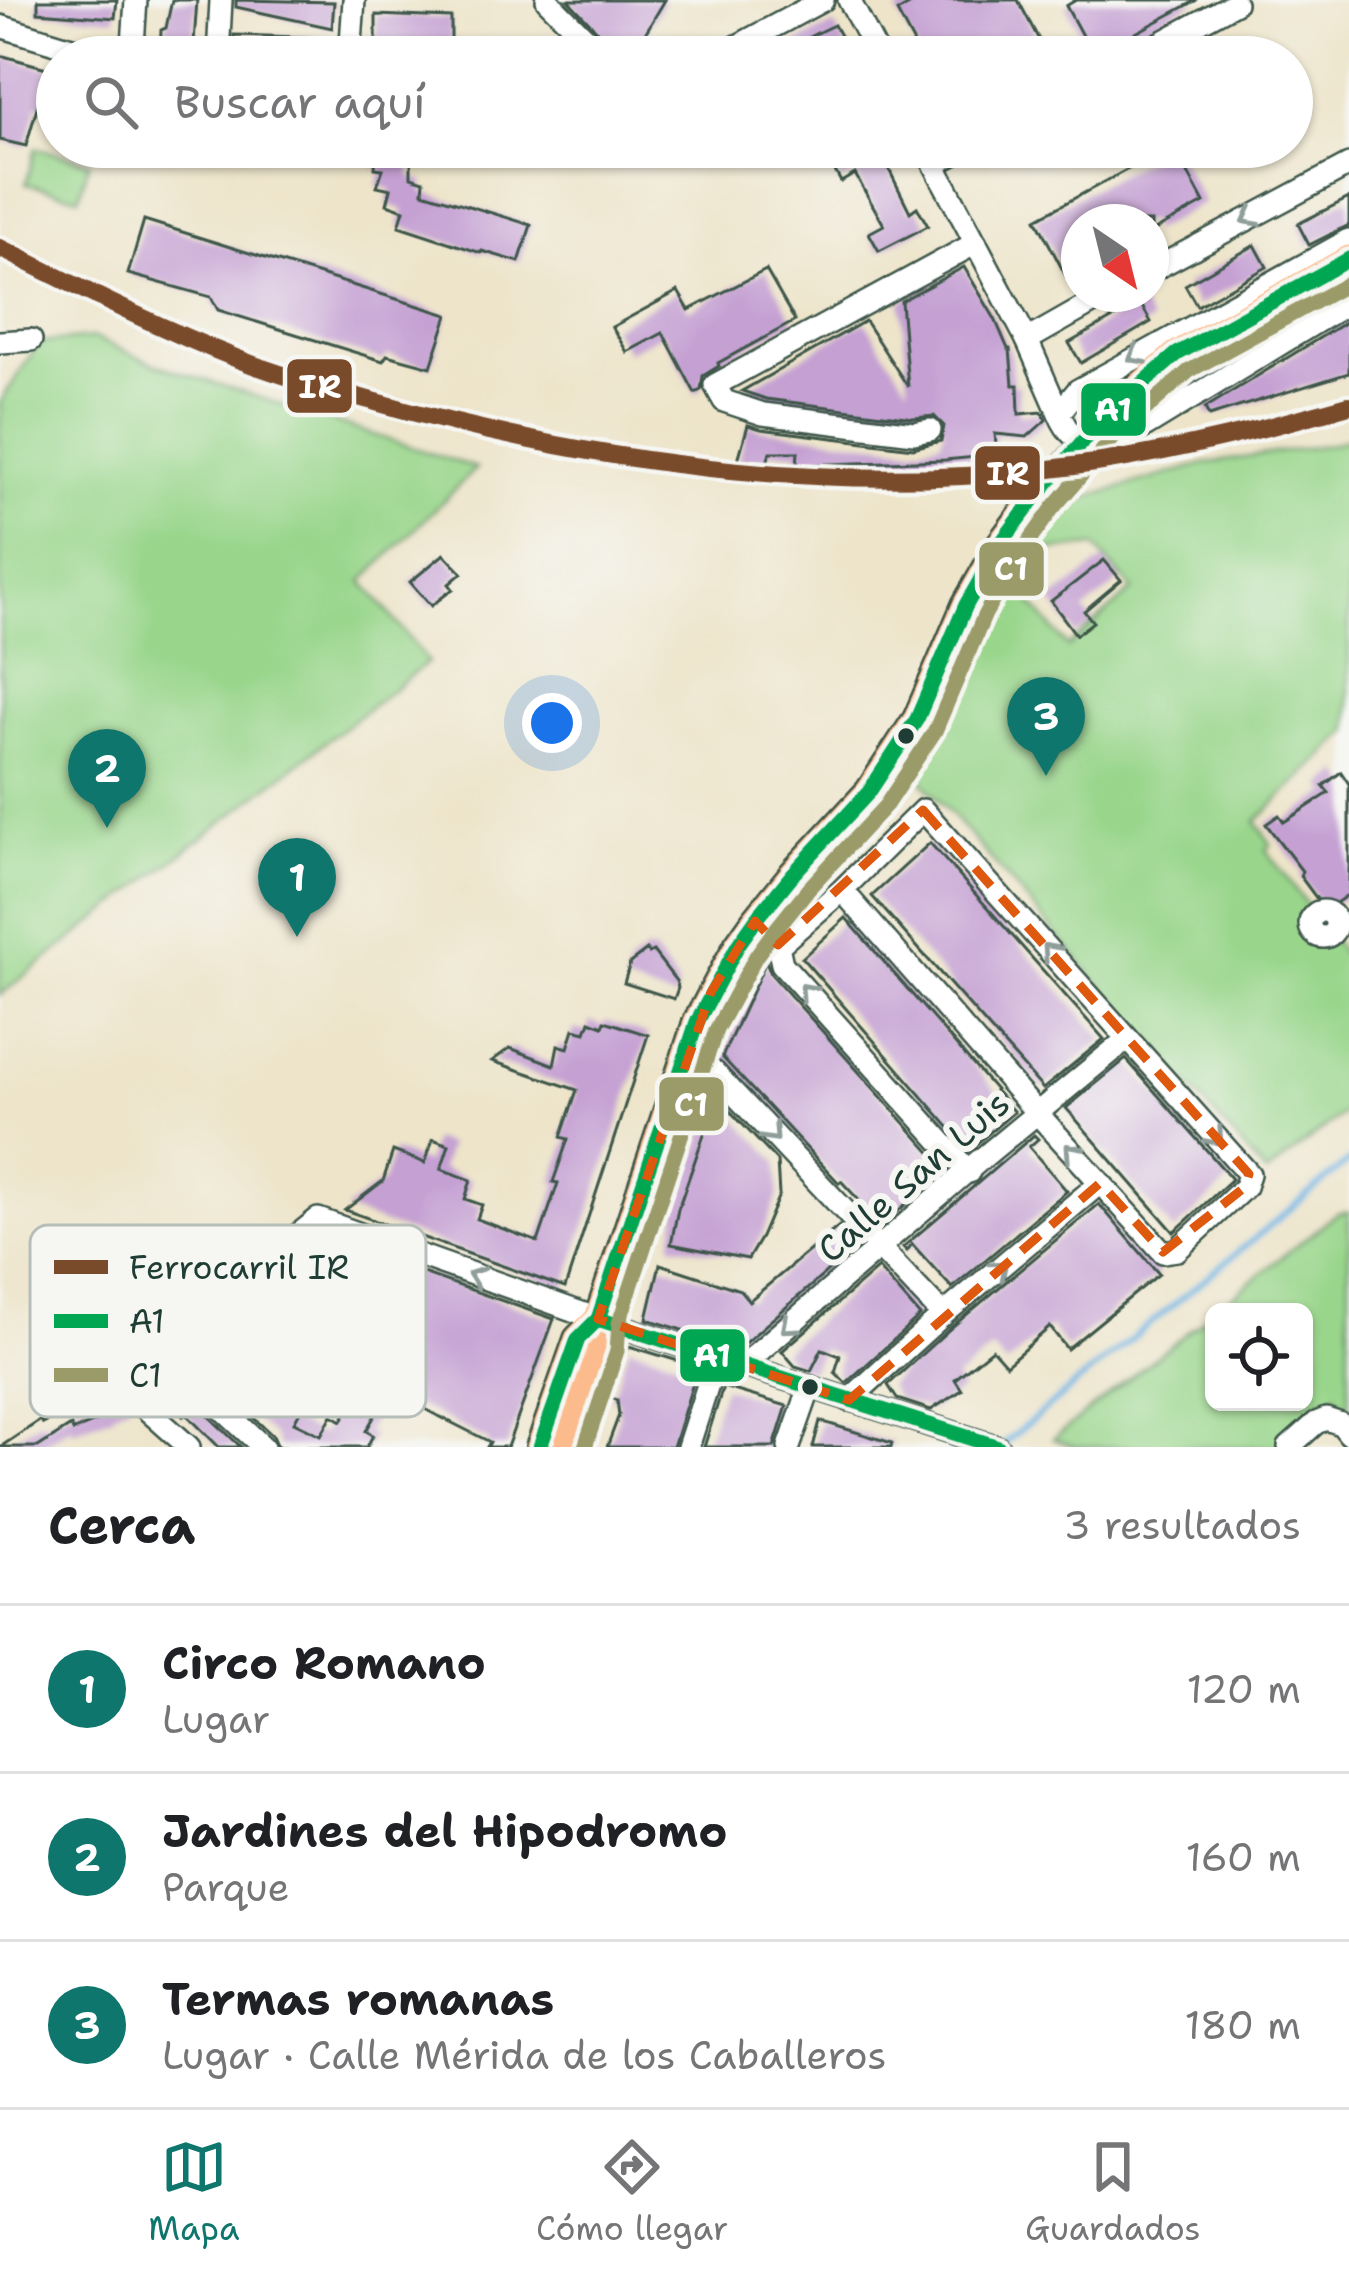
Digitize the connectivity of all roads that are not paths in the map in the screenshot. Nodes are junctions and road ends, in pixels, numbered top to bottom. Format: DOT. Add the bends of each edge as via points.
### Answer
graph roads {
  1 [pos="136,0"];
  2 [pos="221,0"];
  3 [pos="354,0"];
  4 [pos="547,0"];
  5 [pos="823,0"];
  6 [pos="849,0"];
  7 [pos="1235,3"];
  8 [pos="0,26"];
  9 [pos="134,36"];
  10 [pos="219,36"];
  11 [pos="351,36"];
  12 [pos="583,36"];
  13 [pos="756,36"];
  14 [pos="868,36"];
  15 [pos="1174,36"];
  16 [pos="36,37"];
  17 [pos="1349,164"];
  18 [pos="936,168"];
  19 [pos="1349,240"];
  20 [pos="976,243"];
  21 [pos="1349,259"];
  22 [pos="1169,261"];
  23 [pos="1349,302"];
  24 [pos="1076,312"];
  25 [pos="31,340"];
  26 [pos="1027,340"];
  27 [pos="0,342"];
  28 [pos="1044,376"];
  29 [pos="1078,390"];
  30 [pos="1059,412"];
  31 [pos="1100,421"];
  32 [pos="930,430"];
  33 [pos="1037,495"];
  34 [pos="842,890"];
  35 [pos="1338,917"];
  36 [pos="754,921"];
  37 [pos="778,946"];
  38 [pos="1349,950"];
  39 [pos="1127,1039"];
  40 [pos="685,1058"];
  41 [pos="1036,1113"];
  42 [pos="969,1172"];
  43 [pos="1100,1183"];
  44 [pos="880,1247"];
  45 [pos="426,1258"];
  46 [pos="944,1315"];
  47 [pos="592,1317"];
  48 [pos="717,1357"];
  49 [pos="743,1365"];
  50 [pos="810,1387"];
  51 [pos="849,1400"];
  52 [pos="155,1417"];
  53 [pos="231,1417"];
  54 [pos="1349,1434"];
  55 [pos="189,1447"];
  56 [pos="263,1447"];
  57 [pos="540,1447"];
  58 [pos="563,1447"];
  59 [pos="688,1447"];
  60 [pos="789,1447"];
  61 [pos="998,1447"];
  62 [pos="1289,1447"];
  1 -- 9 [label="street"];
  2 -- 10 [label="street"];
  3 -- 11 [label="street"];
  4 -- 12 [label="street"];
  5 -- 13 [label="street"];
  6 -- 14 [label="street"];
  7 -- 15 [label="street"];
  8 -- 16 [label="street"];
  17 -- 22 [label="street, one-way"];
  18 -- 20 [label="street"];
  19 -- 29 [label="street, one-way"];
  20 -- 26 [label="street"];
  20 -- 32 [label="street" via="716,385 724,400 763,414"];
  21 -- 31 [label="main road" via="1177,354"];
  23 -- 30 [label="street" via="1122,437 1087,444 1072,438"];
  24 -- 26 [label="street"];
  25 -- 27 [label="street"];
  26 -- 28 [label="street"];
  28 -- 29 [label="street"];
  28 -- 30 [label="street"];
  29 -- 30 [label="street"];
  33 -- 36 [label="main road" via="966,605 916,718 869,792"];
  34 -- 37 [label="street"];
  39 -- 34 [label="street, one-way" via="923,810"];
  34 -- 41 [label="street"];
  35 -- 38 [label="street"];
  36 -- 37 [label="street"];
  36 -- 40 [label="main road" via="711,992"];
  42 -- 37 [label="street, one-way" via="782,964"];
  39 -- 41 [label="street, Calle San Luis"];
  39 -- 43 [label="street, one-way" via="1249,1174 1245,1187 1177,1250 1163,1252"];
  40 -- 44 [label="street, one-way" via="714,1072"];
  40 -- 47 [label="main road"];
  41 -- 42 [label="street, Calle San Luis"];
  43 -- 41 [label="street, one-way"];
  42 -- 44 [label="street, Calle San Luis"];
  46 -- 43 [label="street, one-way"];
  44 -- 46 [label="street"];
  44 -- 49 [label="street, Calle San Luis, one-way"];
  47 -- 45 [label="street, one-way"];
  46 -- 51 [label="street"];
  47 -- 48 [label="street"];
  47 -- 57 [label="main road"];
  47 -- 58 [label="main road" via="597,1346"];
  48 -- 49 [label="street"];
  48 -- 59 [label="street"];
  49 -- 50 [label="street"];
  50 -- 51 [label="street"];
  50 -- 60 [label="street"];
  51 -- 61 [label="street"];
  52 -- 55 [label="street"];
  53 -- 56 [label="street, one-way"];
  54 -- 62 [label="street" via="1326,1419"];
}
